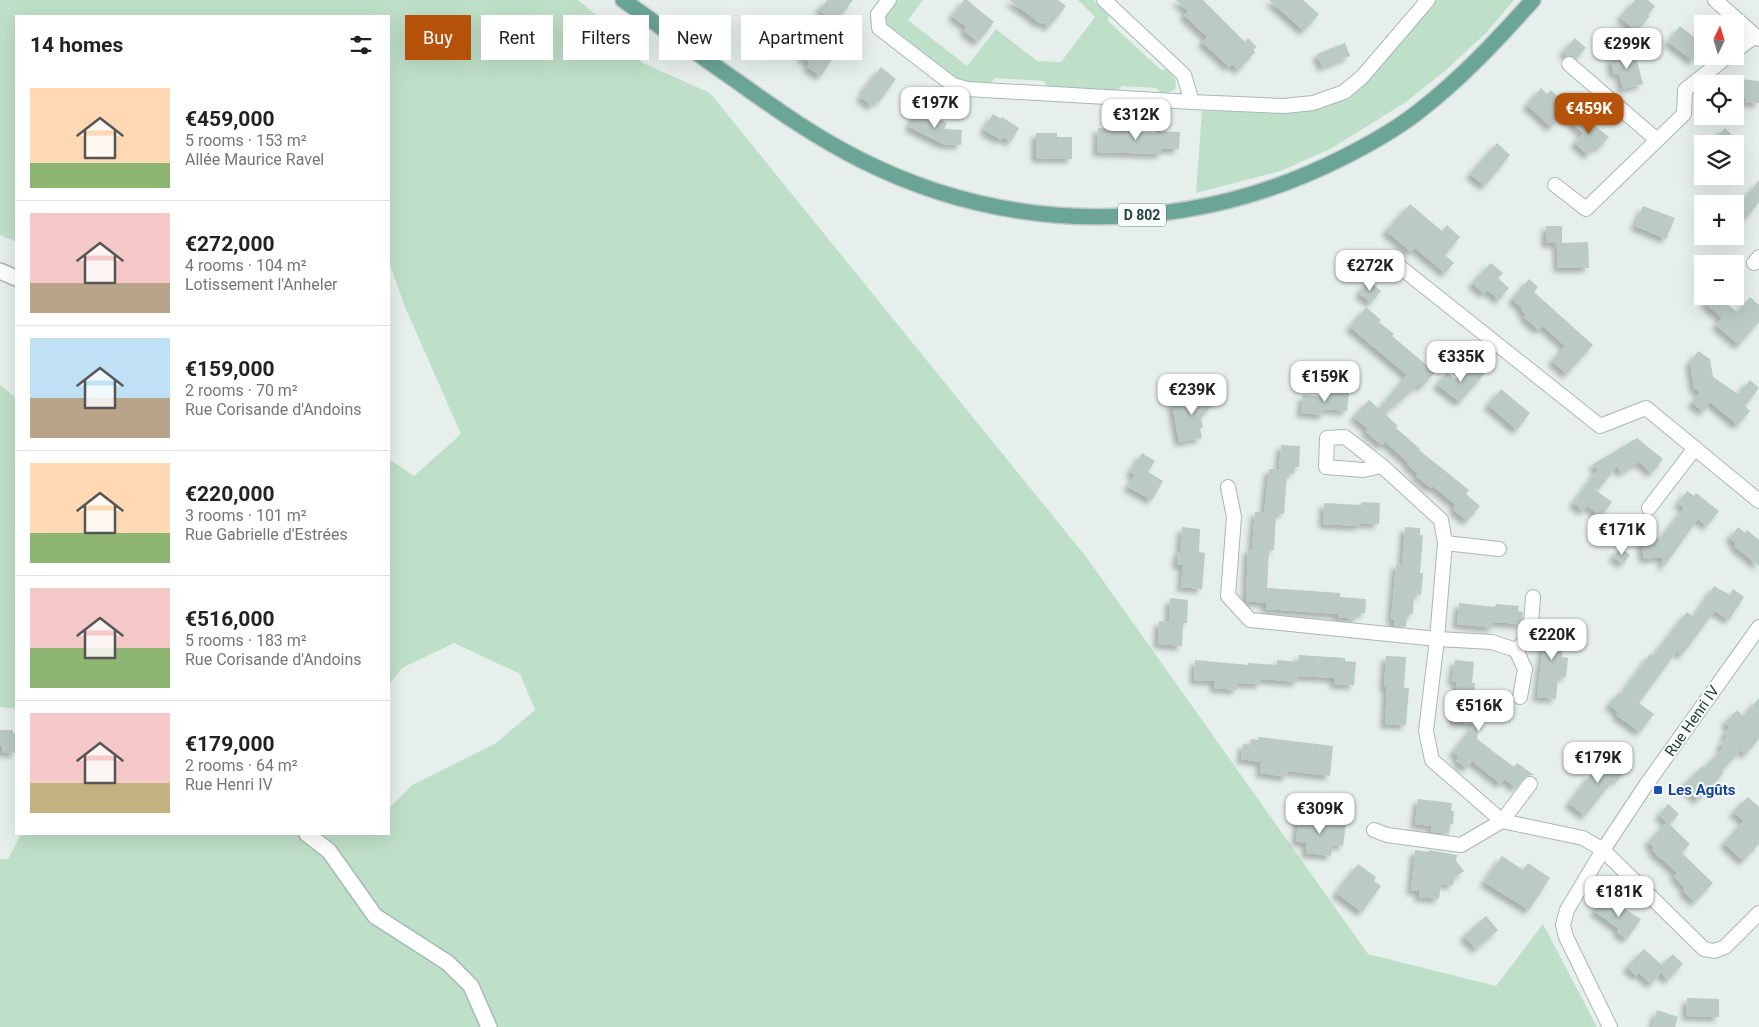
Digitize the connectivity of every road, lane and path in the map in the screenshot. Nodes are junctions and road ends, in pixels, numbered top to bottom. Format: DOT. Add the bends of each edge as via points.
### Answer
graph roads {
  1 [pos="623,0"];
  2 [pos="889,0"];
  3 [pos="1104,0"];
  4 [pos="1428,0"];
  5 [pos="1533,0"];
  6 [pos="1714,0"];
  7 [pos="1757,38"];
  8 [pos="1744,46"];
  9 [pos="1569,64"];
  10 [pos="1717,65"];
  11 [pos="1192,102"];
  12 [pos="1657,140"];
  13 [pos="1555,184"];
  14 [pos="1390,259"];
  15 [pos="0,271"];
  16 [pos="15,278"];
  17 [pos="1695,448"];
  18 [pos="1382,466"];
  19 [pos="1228,487"];
  20 [pos="1759,501"];
  21 [pos="1649,508"];
  22 [pos="1445,543"];
  23 [pos="1499,549"];
  24 [pos="1533,597"];
  25 [pos="1759,627"];
  26 [pos="1437,639"];
  27 [pos="1516,650"];
  28 [pos="1520,697"];
  29 [pos="1530,784"];
  30 [pos="1502,821"];
  31 [pos="1374,830"];
  32 [pos="307,835"];
  33 [pos="1603,850"];
  34 [pos="1759,913"];
  35 [pos="489,1027"];
  36 [pos="1610,1027"];
  1 -- 5 [label="main road, D 802" via="808,130 904,180 988,205 1038,214 1083,217 1128,217 1212,205 1264,192 1321,168 1369,144 1416,114 1453,84"];
  2 -- 11 [label="street" via="878,14 879,28 953,84 967,89"];
  3 -- 11 [label="street" via="1184,75"];
  4 -- 11 [label="street" via="1362,77 1344,92 1313,103 1284,106"];
  6 -- 7 [label="street"];
  7 -- 8 [label="street"];
  9 -- 12 [label="street"];
  10 -- 12 [label="street" via="1685,90 1684,114"];
  12 -- 13 [label="street" via="1586,209"];
  14 -- 17 [label="street" via="1600,426 1646,408"];
  15 -- 16 [label="street"];
  17 -- 20 [label="street"];
  17 -- 21 [label="street"];
  18 -- 22 [label="street" via="1441,520"];
  19 -- 26 [label="street" via="1234,518 1228,596 1250,620"];
  22 -- 23 [label="street"];
  22 -- 26 [label="street"];
  24 -- 27 [label="street" via="1530,637"];
  25 -- 33 [label="street, Rue Henri IV"];
  26 -- 27 [label="street" via="1492,642"];
  26 -- 30 [label="street" via="1426,731 1432,760"];
  27 -- 28 [label="street" via="1525,669"];
  29 -- 30 [label="street"];
  30 -- 31 [label="street" via="1461,845 1387,835"];
  30 -- 33 [label="street" via="1583,838"];
  32 -- 35 [label="street" via="329,851 375,916 448,963 471,986"];
  33 -- 34 [label="street" via="1704,949 1714,952 1725,947"];
  33 -- 36 [label="street, Rue Henri IV" via="1566,910 1563,925"];
}
